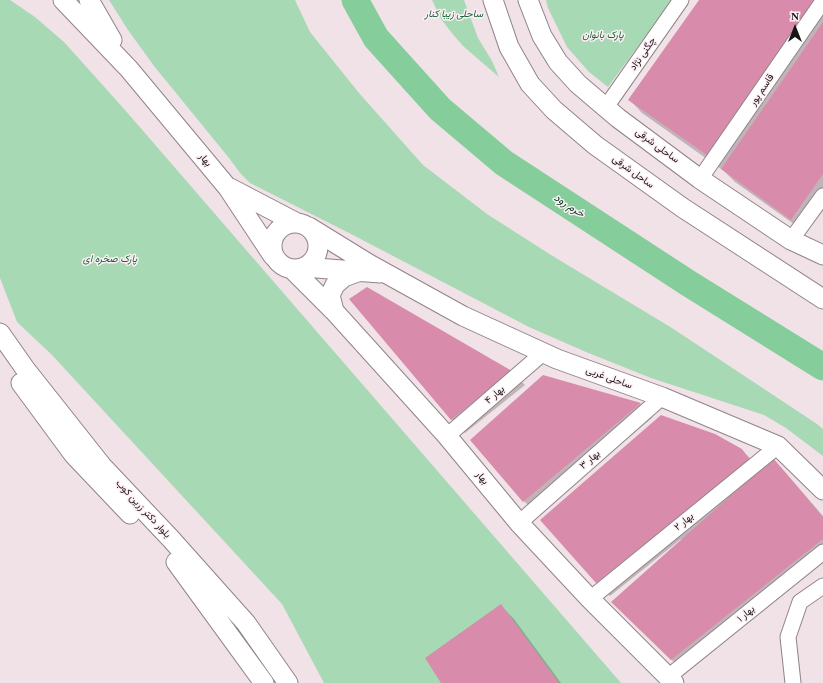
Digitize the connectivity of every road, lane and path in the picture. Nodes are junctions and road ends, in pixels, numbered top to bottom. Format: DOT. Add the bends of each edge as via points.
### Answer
graph roads {
  1 [pos="63,0"];
  2 [pos="89,0"];
  3 [pos="493,0"];
  4 [pos="528,0"];
  5 [pos="681,0"];
  6 [pos="823,1"];
  7 [pos="129,69"];
  8 [pos="606,107"];
  9 [pos="700,179"];
  10 [pos="228,188"];
  11 [pos="823,196"];
  12 [pos="303,225"];
  13 [pos="791,240"];
  14 [pos="823,255"];
  15 [pos="274,256"];
  16 [pos="298,268"];
  17 [pos="361,271"];
  18 [pos="387,274"];
  19 [pos="823,298"];
  20 [pos="334,311"];
  21 [pos="0,333"];
  22 [pos="543,353"];
  23 [pos="0,354"];
  24 [pos="662,397"];
  25 [pos="447,436"];
  26 [pos="778,446"];
  27 [pos="797,464"];
  28 [pos="823,478"];
  29 [pos="823,490"];
  30 [pos="519,523"];
  31 [pos="823,552"];
  32 [pos="823,586"];
  33 [pos="590,599"];
  34 [pos="671,680"];
  35 [pos="264,683"];
  36 [pos="288,683"];
  37 [pos="793,683"];
  1 -- 7 [label="main road"];
  2 -- 7 [label="main road"];
  3 -- 19 [label="main road, ساحل شرقی" via="509,47 530,84 554,110 595,145 683,208"];
  4 -- 8 [label="main road, ساحلی شرقی" via="542,36 558,62 578,84"];
  5 -- 8 [label="street, چگنی نژاد"];
  6 -- 9 [label="street, قاسم پور"];
  7 -- 10 [label="main road, بهار"];
  8 -- 9 [label="main road, ساحلی شرقی"];
  9 -- 13 [label="main road, ساحلی شرقی"];
  10 -- 12 [label="main road, ساحلی غربی"];
  10 -- 15 [label="main road, بهار"];
  11 -- 13 [label="street"];
  12 -- 15 [label="main road" via="285,225 276,232 271,244"];
  12 -- 16 [label="main road" via="316,237 318,249 314,260"];
  12 -- 18 [label="main road, ساحلی غربی"];
  13 -- 14 [label="main road, ساحلی شرقی"];
  15 -- 16 [label="main road" via="281,265"];
  16 -- 17 [label="main road"];
  16 -- 20 [label="main road, بهار"];
  17 -- 18 [label="main road"];
  17 -- 20 [label="main road" via="344,277 335,285 330,295"];
  18 -- 22 [label="main road, ساحلی غربی" via="462,316"];
  20 -- 25 [label="main road, بهار"];
  21 -- 36 [label="main road, بلوار دکتر زرین کوب" via="102,466 246,624"];
  22 -- 24 [label="main road, ساحلی غربی"];
  22 -- 25 [label="street, بهار ۴"];
  23 -- 35 [label="main road, بلوار دکتر زرین کوب" via="74,454 181,568"];
  24 -- 26 [label="main road, ساحلی غربی"];
  24 -- 30 [label="street, بهار ۳"];
  25 -- 30 [label="main road, بهار"];
  26 -- 27 [label="main road, ساحلی غربی"];
  26 -- 33 [label="street, بهار ۲"];
  27 -- 28 [label="main road"];
  27 -- 29 [label="main road, ساحلی غربی"];
  30 -- 33 [label="main road, بهار"];
  31 -- 34 [label="street, بهار ۱"];
  32 -- 37 [label="street" via="800,602 788,637"];
  33 -- 34 [label="main road, بهار"];
}
